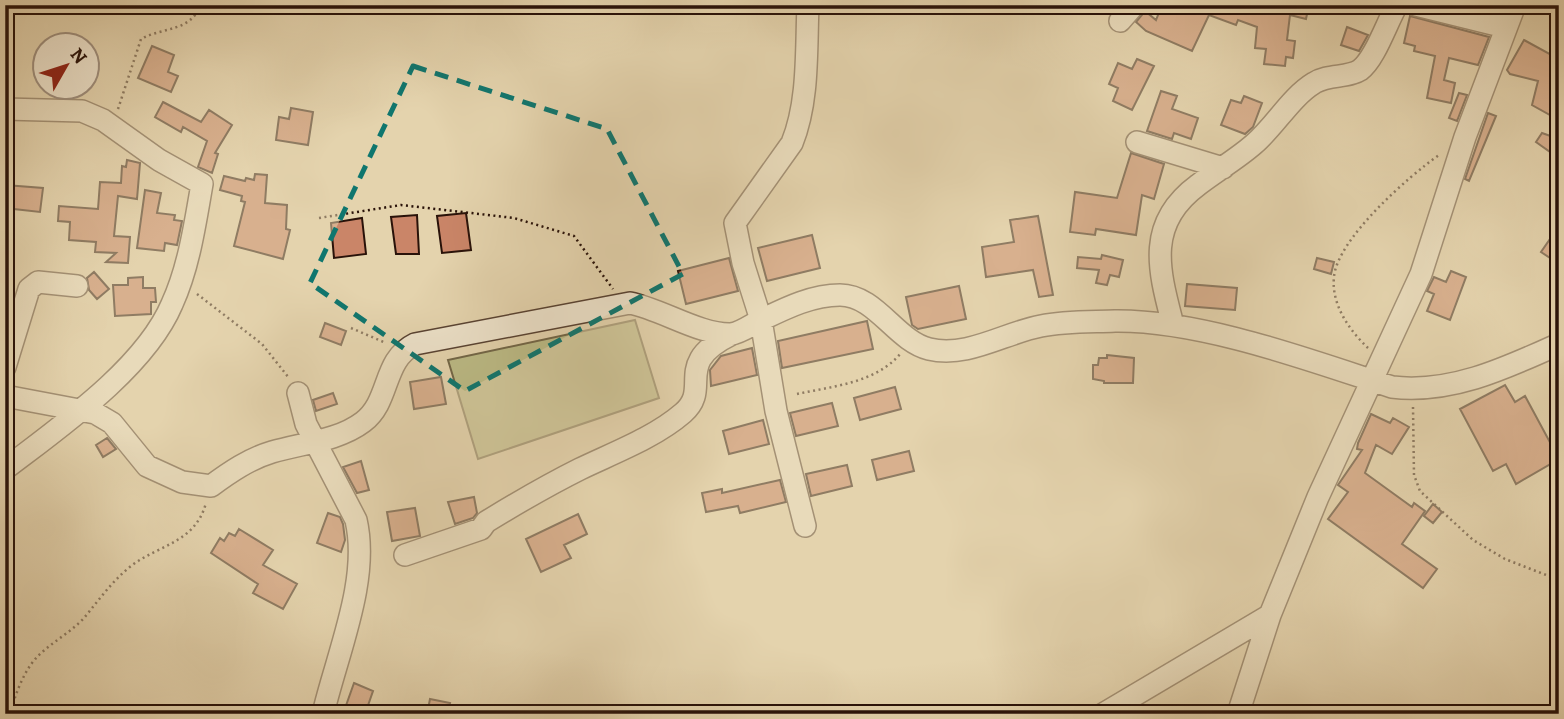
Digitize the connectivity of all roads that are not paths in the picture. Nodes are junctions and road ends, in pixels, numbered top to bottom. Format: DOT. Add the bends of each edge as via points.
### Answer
graph roads {
  1 [pos="808,5"];
  2 [pos="1397,5"];
  3 [pos="1416,5"];
  4 [pos="1515,5"];
  5 [pos="1505,27"];
  6 [pos="5,109"];
  7 [pos="1137,142"];
  8 [pos="1223,168"];
  9 [pos="77,286"];
  10 [pos="761,320"];
  11 [pos="1173,325"];
  12 [pos="732,334"];
  13 [pos="1559,344"];
  14 [pos="5,368"];
  15 [pos="1371,380"];
  16 [pos="298,393"];
  17 [pos="5,396"];
  18 [pos="80,409"];
  19 [pos="314,440"];
  20 [pos="5,469"];
  21 [pos="805,526"];
  22 [pos="405,555"];
  23 [pos="1270,615"];
  24 [pos="323,714"];
  25 [pos="1102,714"];
  26 [pos="1238,714"];
  1 -- 10 [label="street" via="797,131 735,223"];
  2 -- 8 [label="street" via="1359,71 1316,81 1253,145"];
  3 -- 5 [label="street"];
  4 -- 5 [label="street"];
  5 -- 15 [label="street" via="1421,274"];
  6 -- 18 [label="street" via="82,111 202,184 173,303 134,360"];
  7 -- 8 [label="street"];
  8 -- 11 [label="street" via="1185,196 1167,219 1159,269"];
  9 -- 14 [label="street" via="37,282 29,289"];
  10 -- 11 [label="street" via="804,301 842,295 867,306 928,349 964,351 1045,325 1118,321"];
  10 -- 12 [label="street"];
  10 -- 21 [label="street" via="776,411"];
  11 -- 15 [label="street" via="1226,336"];
  12 -- 19 [label="street" via="630,303 428,341 402,350 376,410 347,432"];
  12 -- 22 [label="street" via="701,355 696,363 693,401 682,413 540,490 481,528"];
  13 -- 15 [label="street" via="1462,382 1412,389"];
  15 -- 23 [label="street"];
  16 -- 19 [label="street"];
  17 -- 18 [label="street"];
  18 -- 19 [label="street" via="113,423 147,466 181,482 211,486 268,453"];
  18 -- 20 [label="street"];
  19 -- 24 [label="street" via="356,520 360,553 359,573"];
  23 -- 25 [label="street"];
  23 -- 26 [label="street"];
}
